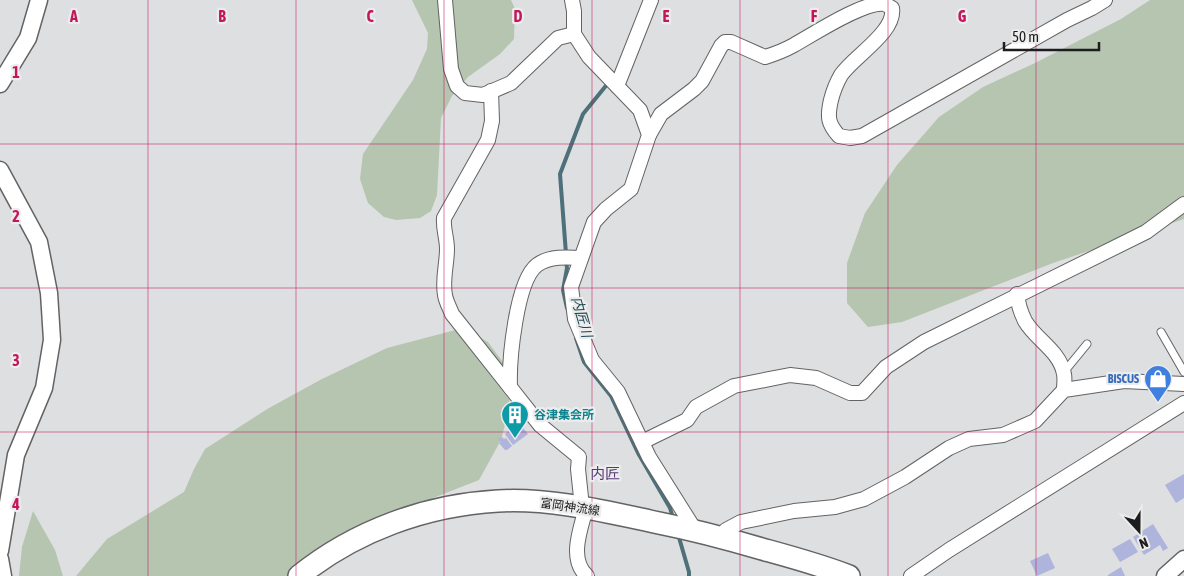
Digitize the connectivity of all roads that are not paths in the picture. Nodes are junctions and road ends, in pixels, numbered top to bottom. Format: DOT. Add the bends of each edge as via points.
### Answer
graph roads {
  1 [pos="39,0"];
  2 [pos="445,0"];
  3 [pos="572,0"];
  4 [pos="651,0"];
  5 [pos="1105,0"];
  6 [pos="574,34"];
  7 [pos="0,84"];
  8 [pos="617,86"];
  9 [pos="491,91"];
  10 [pos="649,135"];
  11 [pos="0,170"];
  12 [pos="1184,204"];
  13 [pos="581,258"];
  14 [pos="1017,294"];
  15 [pos="1161,332"];
  16 [pos="1087,344"];
  17 [pos="1064,372"];
  18 [pos="1184,372"];
  19 [pos="1184,384"];
  20 [pos="510,387"];
  21 [pos="1064,390"];
  22 [pos="1184,404"];
  23 [pos="642,442"];
  24 [pos="584,507"];
  25 [pos="695,530"];
  26 [pos="722,538"];
  27 [pos="0,551"];
  28 [pos="0,559"];
  29 [pos="1184,559"];
  30 [pos="3,576"];
  31 [pos="299,576"];
  32 [pos="587,576"];
  33 [pos="849,576"];
  34 [pos="911,576"];
  35 [pos="1165,576"];
  1 -- 7 [label="street" via="28,38"];
  2 -- 9 [label="street" via="454,80 465,93 480,95"];
  3 -- 6 [label="street"];
  4 -- 8 [label="street"];
  5 -- 10 [label="street" via="862,136 850,138 839,136 830,127 828,113 833,94 841,75 888,26 892,8 880,3 856,9 794,45 765,57 725,42 702,81 661,114"];
  6 -- 8 [label="street" via="589,57"];
  6 -- 9 [label="street" via="558,38 512,83"];
  8 -- 10 [label="street" via="640,110"];
  9 -- 20 [label="street" via="492,121 488,140 444,218 447,237 445,295 452,314"];
  10 -- 13 [label="street" via="631,189 594,222"];
  11 -- 27 [label="street" via="39,242 49,293 52,340 44,388 16,456"];
  12 -- 14 [label="street" via="1146,232"];
  13 -- 20 [label="street" via="550,259 538,264 528,277 519,301 509,367"];
  13 -- 23 [label="street" via="571,287 575,319 592,360 618,392"];
  14 -- 17 [label="street" via="1026,322 1052,350"];
  14 -- 23 [label="street" via="924,342 886,367 862,393 850,393 816,378 790,375 734,386 696,407 687,420"];
  15 -- 18 [label="lane"];
  16 -- 17 [label="lane"];
  17 -- 21 [label="street"];
  19 -- 21 [label="street" via="1124,381"];
  20 -- 24 [label="street" via="540,426 579,457"];
  21 -- 26 [label="street" via="1036,421 1003,434 969,439 949,448 864,500 741,522 726,530"];
  22 -- 34 [label="street"];
  23 -- 25 [label="street" via="648,457"];
  24 -- 25 [label="main road, 富岡神流線"];
  24 -- 31 [label="main road, 富岡神流線" via="499,501 412,515 350,542 321,558"];
  24 -- 32 [label="street" via="576,553"];
  25 -- 26 [label="main road, 富岡神流線"];
  26 -- 33 [label="main road, 富岡神流線"];
  28 -- 30 [label="street"];
  29 -- 35 [label="street"];
}
